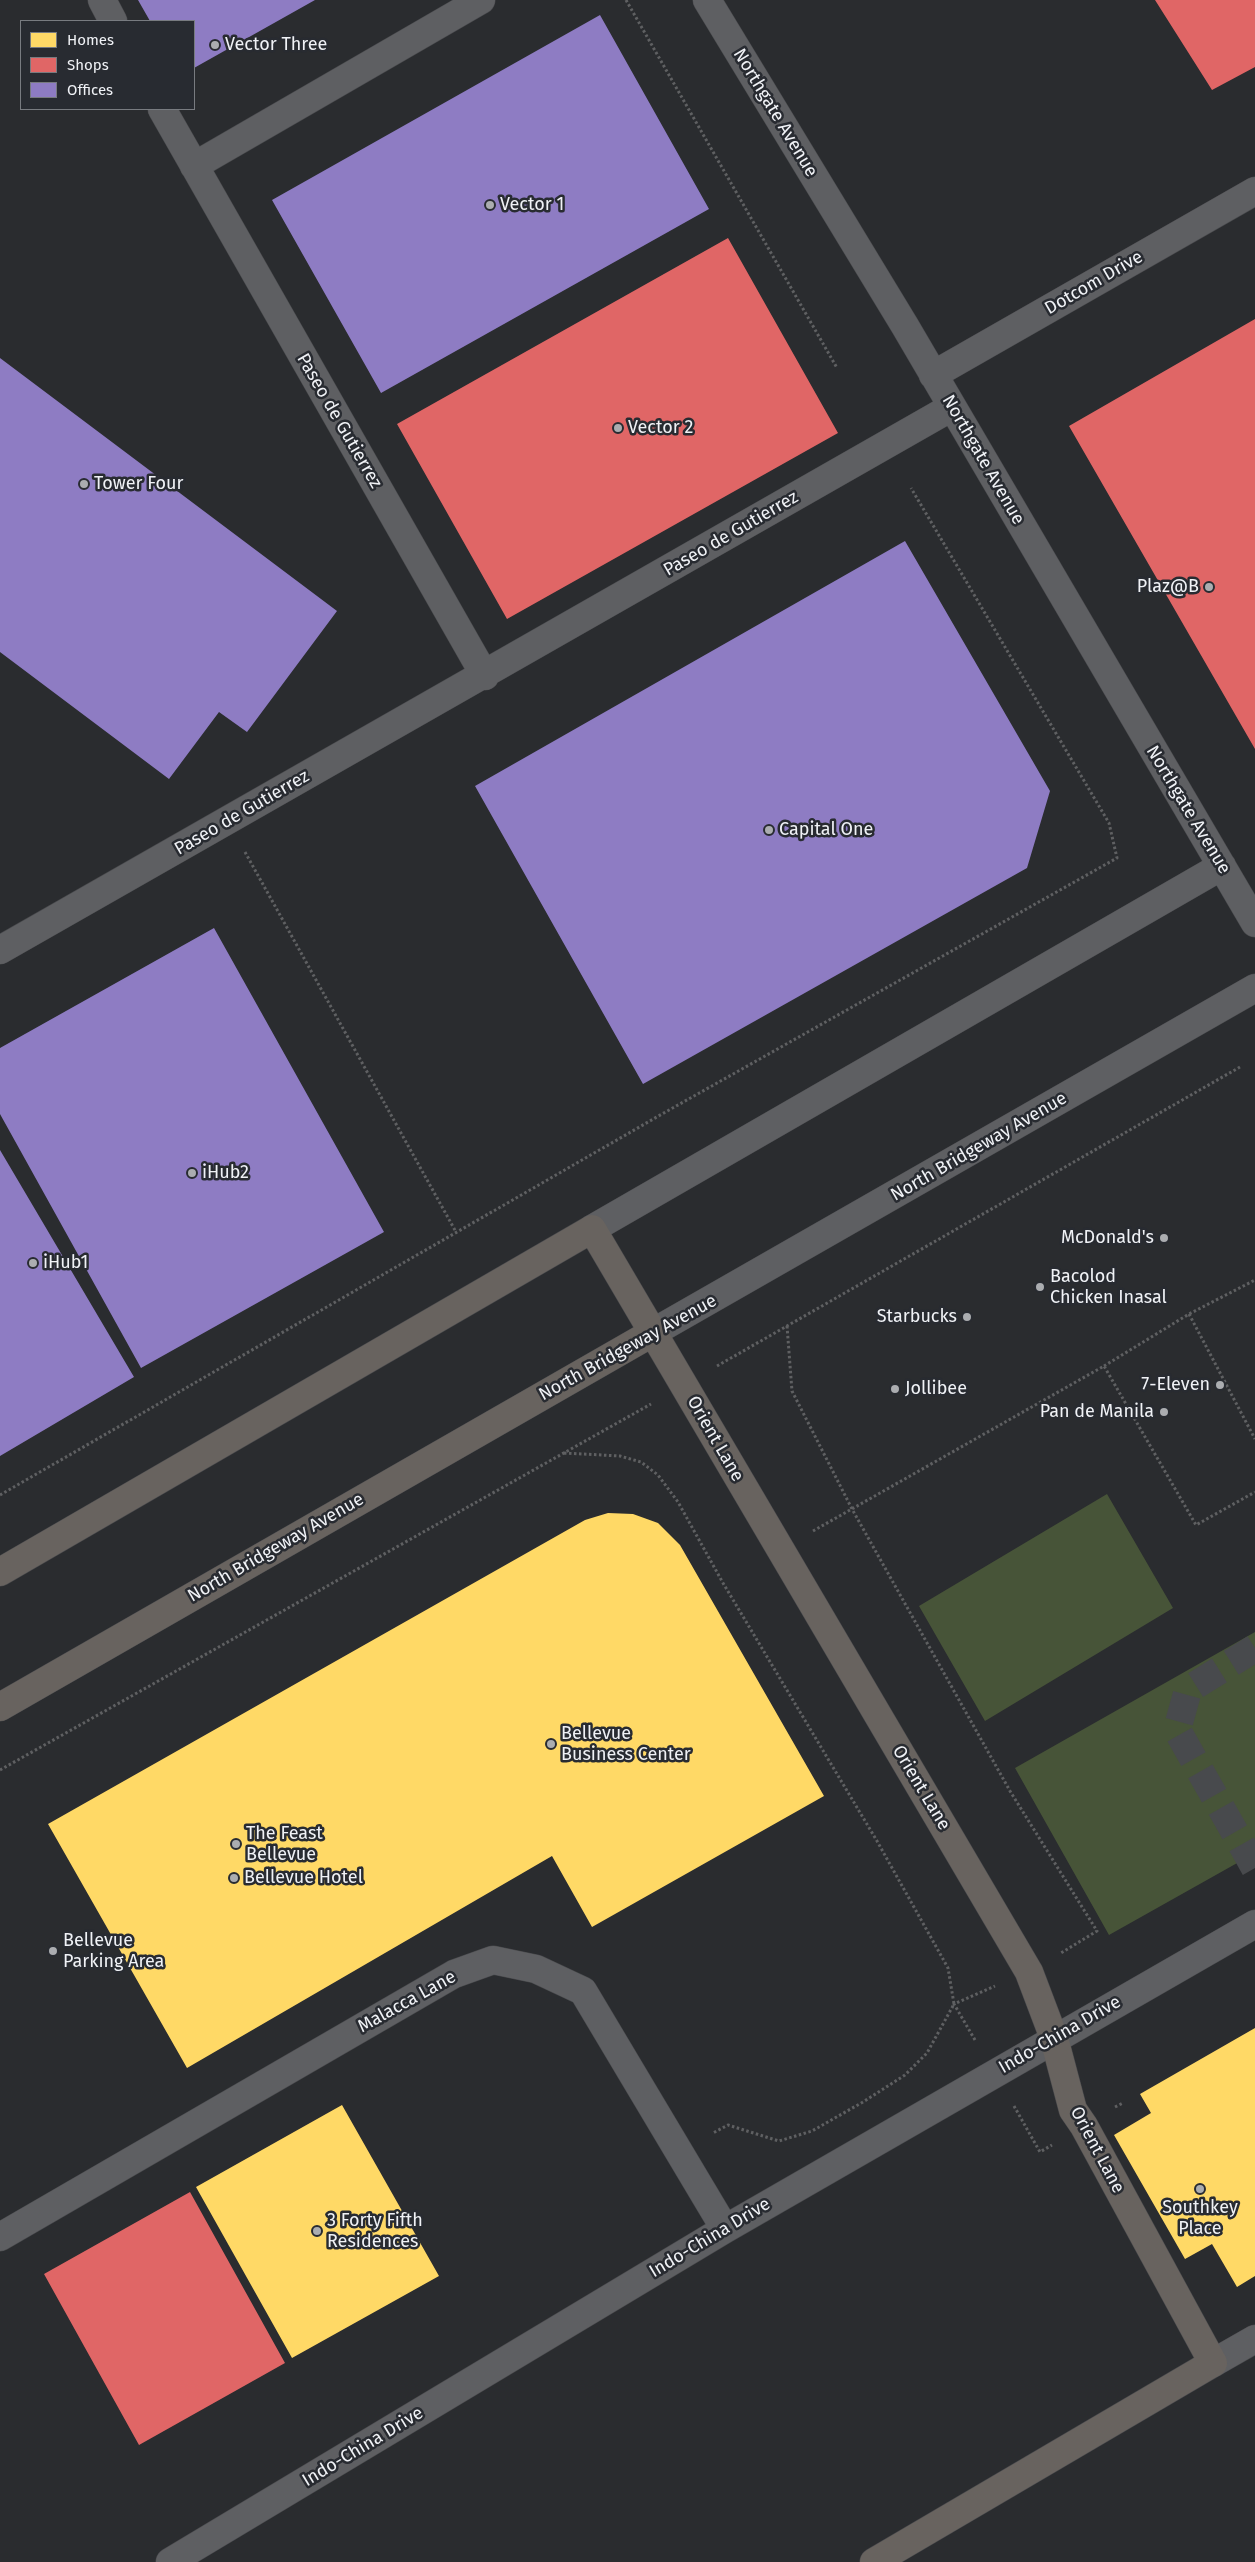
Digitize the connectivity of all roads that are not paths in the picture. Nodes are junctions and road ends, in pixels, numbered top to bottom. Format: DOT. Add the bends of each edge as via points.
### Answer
graph roads {
  1 [pos="102,0"];
  2 [pos="481,0"];
  3 [pos="707,0"];
  4 [pos="113,20"];
  5 [pos="163,110"];
  6 [pos="194,166"];
  7 [pos="1255,191"];
  8 [pos="933,375"];
  9 [pos="952,407"];
  10 [pos="485,676"];
  11 [pos="1222,866"];
  12 [pos="1255,923"];
  13 [pos="0,950"];
  14 [pos="1255,988"];
  15 [pos="592,1229"];
  16 [pos="652,1333"];
  17 [pos="0,1572"];
  18 [pos="0,1706"];
  19 [pos="1255,1924"];
  20 [pos="1054,2038"];
  21 [pos="724,2229"];
  22 [pos="0,2237"];
  23 [pos="1255,2339"];
  24 [pos="1213,2363"];
  25 [pos="170,2562"];
  26 [pos="874,2562"];
  1 -- 4 [label="street"];
  2 -- 6 [label="street"];
  3 -- 8 [label="street, Northgate Avenue"];
  5 -- 6 [label="street, Paseo de Gutierrez"];
  6 -- 10 [label="street, Paseo de Gutierrez"];
  7 -- 8 [label="street, Dotcom Drive"];
  8 -- 9 [label="street, Northgate Avenue"];
  9 -- 10 [label="street, Paseo de Gutierrez"];
  9 -- 11 [label="street, Northgate Avenue"];
  10 -- 13 [label="street, Paseo de Gutierrez"];
  11 -- 12 [label="street, Northgate Avenue"];
  11 -- 15 [label="street"];
  14 -- 16 [label="street, North Bridgeway Avenue"];
  15 -- 16 [label="main road, Orient Lane"];
  15 -- 17 [label="main road"];
  16 -- 18 [label="main road, North Bridgeway Avenue"];
  16 -- 20 [label="main road, Orient Lane" via="1029,1972"];
  19 -- 20 [label="street, Indo-China Drive"];
  20 -- 21 [label="street, Indo-China Drive"];
  20 -- 24 [label="main road, Orient Lane" via="1072,2110"];
  21 -- 22 [label="street, Malacca Lane" via="583,1991 536,1969 493,1960 454,1974"];
  21 -- 25 [label="street, Indo-China Drive"];
  23 -- 24 [label="street"];
  24 -- 26 [label="main road"];
}
